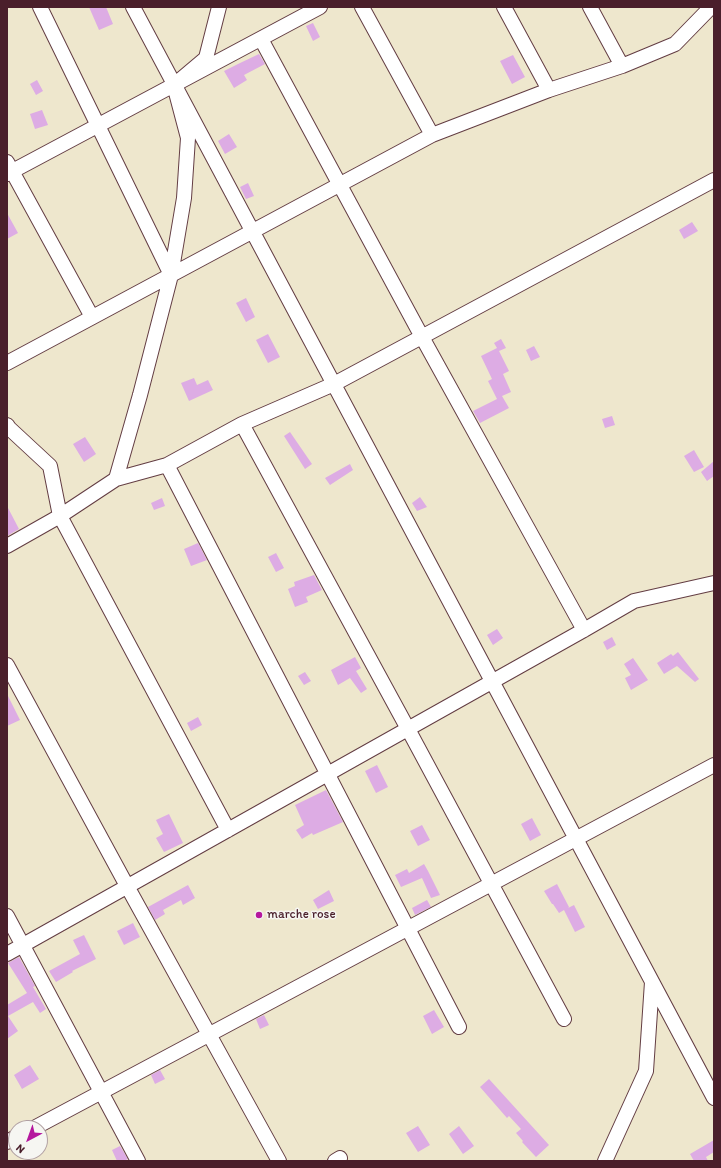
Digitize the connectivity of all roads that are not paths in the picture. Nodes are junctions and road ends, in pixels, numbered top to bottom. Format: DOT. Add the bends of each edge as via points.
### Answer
graph roads {
  1 [pos="40,7"];
  2 [pos="133,7"];
  3 [pos="218,7"];
  4 [pos="320,7"];
  5 [pos="362,7"];
  6 [pos="504,7"];
  7 [pos="590,7"];
  8 [pos="712,7"];
  9 [pos="261,39"];
  10 [pos="622,66"];
  11 [pos="174,85"];
  12 [pos="549,90"];
  13 [pos="98,126"];
  14 [pos="432,135"];
  15 [pos="9,169"];
  16 [pos="714,180"];
  17 [pos="340,185"];
  18 [pos="252,231"];
  19 [pos="171,275"];
  20 [pos="92,317"];
  21 [pos="422,337"];
  22 [pos="7,363"];
  23 [pos="334,384"];
  24 [pos="7,424"];
  25 [pos="242,424"];
  26 [pos="167,465"];
  27 [pos="116,479"];
  28 [pos="60,516"];
  29 [pos="7,546"];
  30 [pos="714,583"];
  31 [pos="584,630"];
  32 [pos="7,665"];
  33 [pos="493,682"];
  34 [pos="408,729"];
  35 [pos="714,765"];
  36 [pos="328,774"];
  37 [pos="228,830"];
  38 [pos="576,838"];
  39 [pos="491,884"];
  40 [pos="127,886"];
  41 [pos="7,916"];
  42 [pos="408,928"];
  43 [pos="22,945"];
  44 [pos="7,954"];
  45 [pos="652,982"];
  46 [pos="564,1020"];
  47 [pos="459,1028"];
  48 [pos="209,1034"];
  49 [pos="101,1092"];
  50 [pos="714,1098"];
  51 [pos="48,1120"];
  52 [pos="138,1161"];
  53 [pos="279,1161"];
  54 [pos="605,1161"];
  1 -- 13 [label="street"];
  2 -- 11 [label="street"];
  3 -- 11 [label="street" via="206,58"];
  4 -- 9 [label="street"];
  5 -- 14 [label="street"];
  6 -- 12 [label="street"];
  7 -- 10 [label="street"];
  8 -- 10 [label="street" via="675,44"];
  9 -- 11 [label="street"];
  9 -- 17 [label="street"];
  10 -- 12 [label="street"];
  11 -- 13 [label="street"];
  11 -- 18 [label="street"];
  11 -- 19 [label="street" via="188,138 184,198"];
  12 -- 14 [label="street"];
  13 -- 15 [label="street"];
  13 -- 19 [label="street"];
  14 -- 17 [label="street"];
  15 -- 20 [label="street"];
  16 -- 21 [label="street"];
  17 -- 18 [label="street"];
  17 -- 21 [label="street"];
  18 -- 19 [label="street"];
  18 -- 23 [label="street"];
  19 -- 20 [label="street"];
  19 -- 27 [label="street"];
  20 -- 22 [label="street"];
  21 -- 23 [label="street"];
  21 -- 31 [label="street"];
  23 -- 25 [label="street"];
  23 -- 33 [label="street"];
  24 -- 28 [label="street" via="50,466"];
  25 -- 26 [label="street"];
  25 -- 34 [label="street"];
  26 -- 27 [label="street"];
  26 -- 36 [label="street"];
  27 -- 28 [label="street"];
  28 -- 29 [label="street"];
  28 -- 37 [label="street"];
  30 -- 31 [label="street" via="634,601"];
  31 -- 33 [label="street"];
  32 -- 40 [label="street"];
  33 -- 34 [label="street"];
  33 -- 38 [label="street"];
  34 -- 36 [label="street"];
  34 -- 39 [label="street"];
  35 -- 38 [label="street"];
  36 -- 37 [label="street"];
  36 -- 42 [label="street"];
  37 -- 40 [label="street"];
  38 -- 39 [label="street"];
  38 -- 45 [label="street"];
  39 -- 42 [label="street"];
  39 -- 46 [label="street"];
  40 -- 43 [label="street"];
  40 -- 48 [label="street"];
  41 -- 43 [label="street"];
  42 -- 47 [label="street"];
  42 -- 48 [label="street"];
  43 -- 44 [label="street"];
  43 -- 49 [label="street"];
  45 -- 50 [label="street"];
  45 -- 54 [label="street" via="646,1071"];
  48 -- 49 [label="street"];
  48 -- 53 [label="street"];
  49 -- 51 [label="street"];
  49 -- 52 [label="street"];
}
